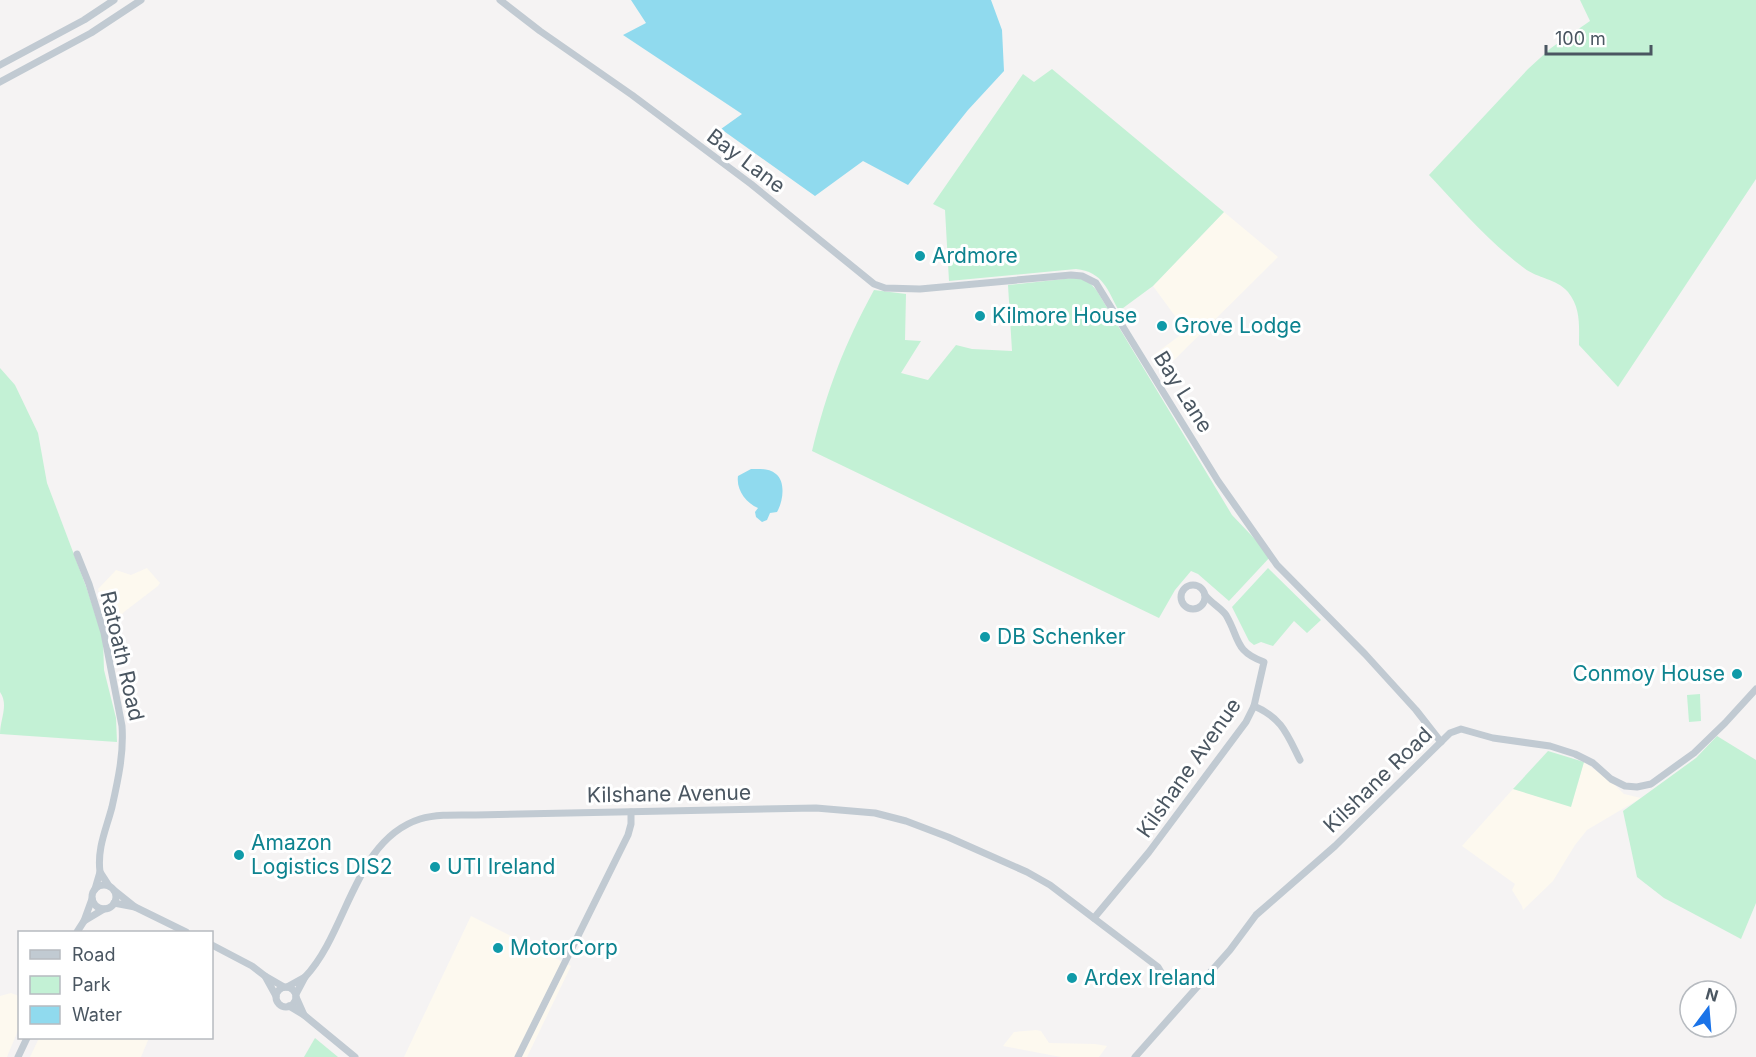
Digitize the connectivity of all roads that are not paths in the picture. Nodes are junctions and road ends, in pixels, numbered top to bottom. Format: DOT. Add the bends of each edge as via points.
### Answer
graph roads {
  1 [pos="114,0"];
  2 [pos="141,0"];
  3 [pos="500,0"];
  4 [pos="0,65"];
  5 [pos="0,82"];
  6 [pos="77,554"];
  7 [pos="1205,595"];
  8 [pos="1213,605"];
  9 [pos="1201,606"];
  10 [pos="1756,689"];
  11 [pos="1254,706"];
  12 [pos="1441,742"];
  13 [pos="1300,760"];
  14 [pos="631,812"];
  15 [pos="100,872"];
  16 [pos="95,889"];
  17 [pos="112,889"];
  18 [pos="92,899"];
  19 [pos="114,903"];
  20 [pos="135,907"];
  21 [pos="104,909"];
  22 [pos="1094,918"];
  23 [pos="84,921"];
  24 [pos="78,931"];
  25 [pos="182,931"];
  26 [pos="213,946"];
  27 [pos="265,975"];
  28 [pos="305,977"];
  29 [pos="1164,977"];
  30 [pos="285,987"];
  31 [pos="276,996"];
  32 [pos="296,996"];
  33 [pos="289,1006"];
  34 [pos="304,1015"];
  35 [pos="27,1039"];
  36 [pos="18,1057"];
  37 [pos="355,1057"];
  38 [pos="518,1057"];
  39 [pos="1135,1057"];
  1 -- 4 [label="street"];
  2 -- 5 [label="street" via="91,33"];
  3 -- 12 [label="street, Bay Lane" via="751,184 874,284 920,289 1071,275 1096,283 1218,482 1277,566 1365,654"];
  6 -- 15 [label="street, Ratoath Road" via="104,633 122,726 116,786 99,852"];
  7 -- 8 [label="street, Kilshane Avenue"];
  7 -- 9 [label="street"];
  7 -- 9 [label="street" via="1195,584 1182,592 1185,607"];
  8 -- 9 [label="street"];
  8 -- 11 [label="street, Kilshane Avenue" via="1226,615 1248,656 1264,662"];
  10 -- 12 [label="street, Kilshane Road" via="1694,753 1651,784 1637,787 1625,786 1575,754 1550,746 1461,729"];
  11 -- 13 [label="street" via="1278,720"];
  11 -- 22 [label="street, Kilshane Avenue" via="1153,847"];
  12 -- 39 [label="street, Kilshane Road" via="1335,846 1256,915"];
  14 -- 22 [label="street, Kilshane Avenue" via="816,808 875,813 937,832 1020,868"];
  14 -- 28 [label="street, Kilshane Avenue" via="437,816 403,827 376,850 323,953"];
  14 -- 38 [label="street" via="628,835"];
  15 -- 16 [label="street, Ratoath Road"];
  15 -- 17 [label="street"];
  16 -- 17 [label="street" via="102,885"];
  16 -- 18 [label="street"];
  17 -- 19 [label="street"];
  17 -- 20 [label="street"];
  18 -- 21 [label="street"];
  18 -- 23 [label="street"];
  19 -- 20 [label="street"];
  19 -- 21 [label="street"];
  20 -- 25 [label="street"];
  21 -- 23 [label="street"];
  22 -- 29 [label="street, Kilshane Avenue" via="1158,967"];
  23 -- 24 [label="street"];
  26 -- 27 [label="street"];
  27 -- 30 [label="street"];
  27 -- 31 [label="street"];
  28 -- 30 [label="street, Kilshane Avenue"];
  28 -- 32 [label="street, Kilshane Avenue"];
  30 -- 31 [label="street"];
  30 -- 32 [label="street" via="293,989"];
  31 -- 33 [label="street" via="280,1004"];
  32 -- 33 [label="street"];
  32 -- 34 [label="street"];
  33 -- 34 [label="street"];
  34 -- 37 [label="street"];
  35 -- 36 [label="street"];
}
